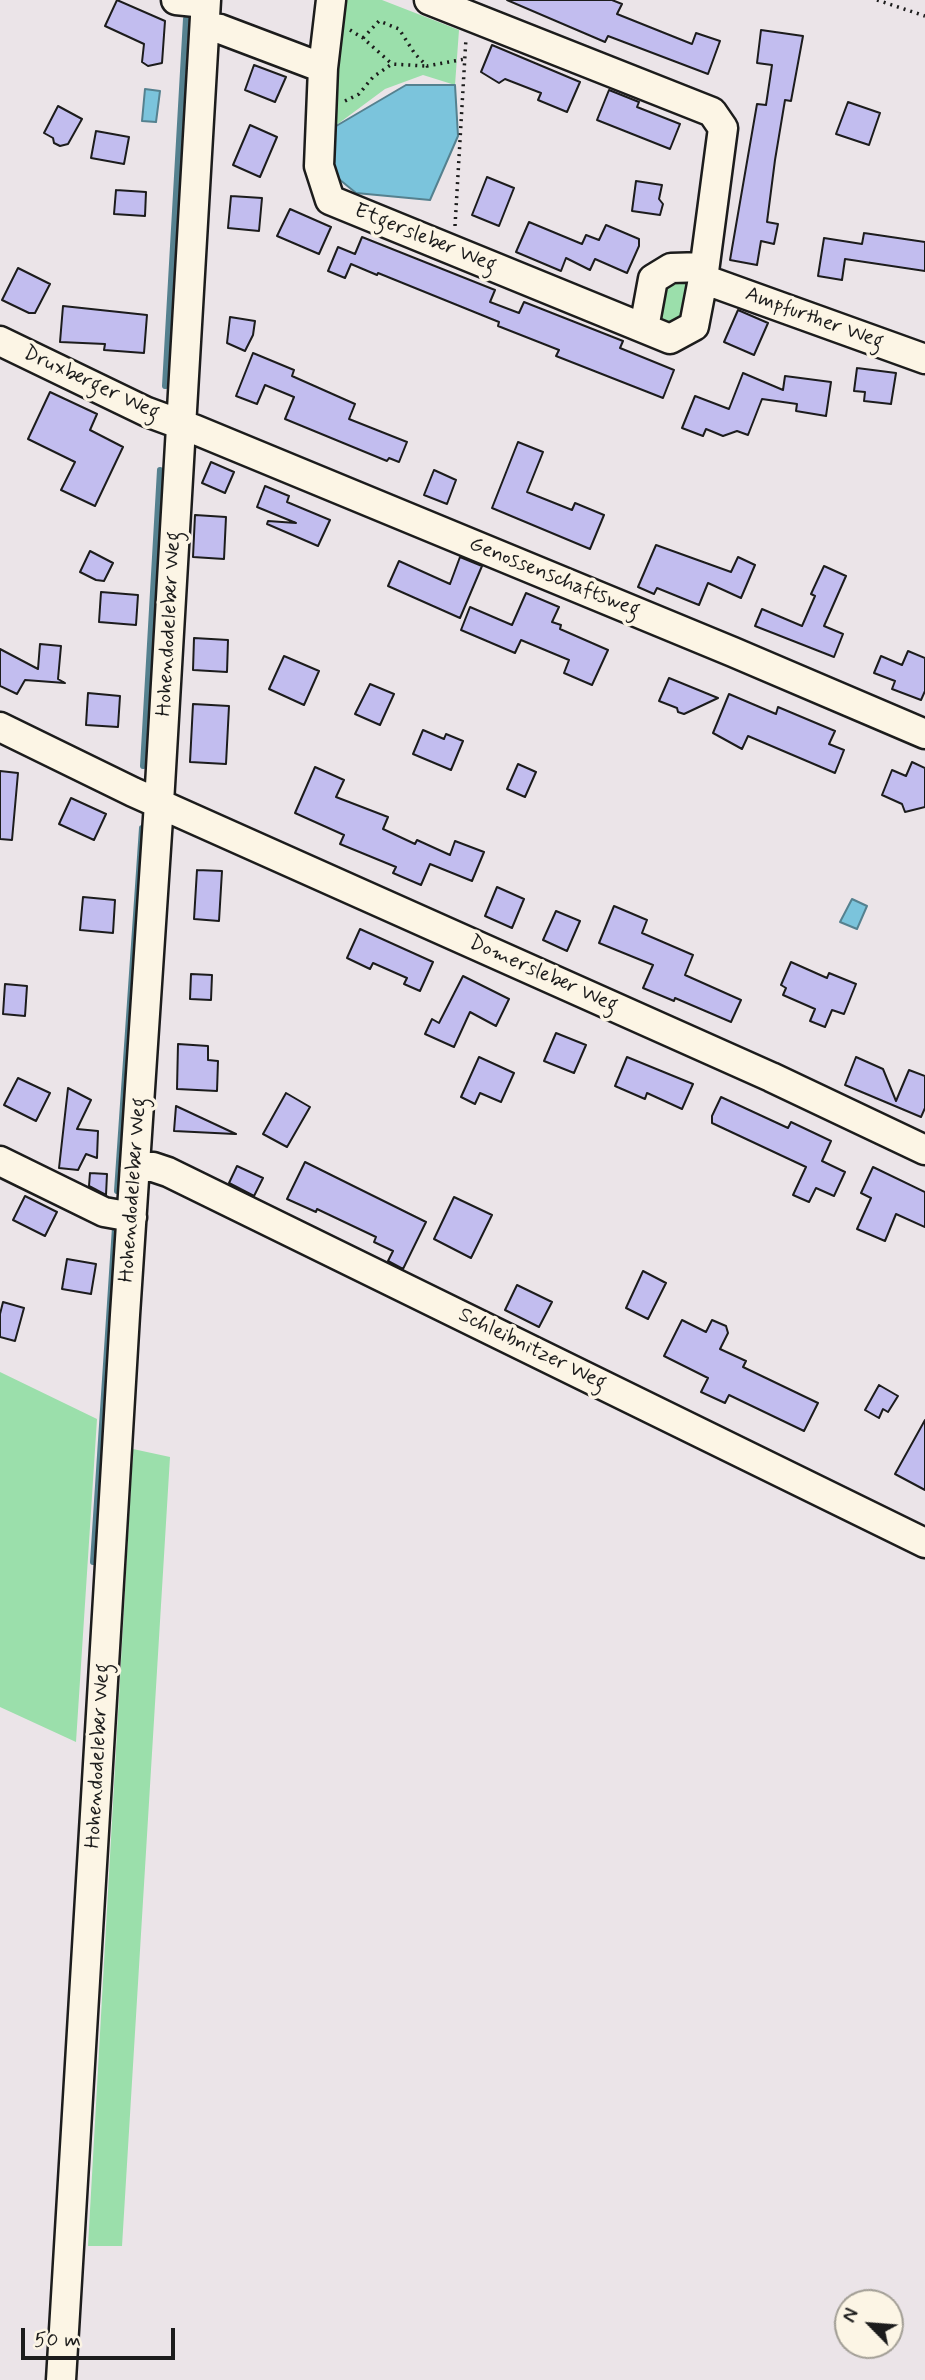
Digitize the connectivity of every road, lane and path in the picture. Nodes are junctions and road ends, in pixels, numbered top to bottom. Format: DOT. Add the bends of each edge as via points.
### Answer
graph roads {
  1 [pos="176,0"];
  2 [pos="429,0"];
  3 [pos="877,0"];
  4 [pos="330,9"];
  5 [pos="205,10"];
  6 [pos="467,15"];
  7 [pos="925,16"];
  8 [pos="363,38"];
  9 [pos="465,59"];
  10 [pos="392,64"];
  11 [pos="427,66"];
  12 [pos="323,68"];
  13 [pos="322,102"];
  14 [pos="454,251"];
  15 [pos="704,273"];
  16 [pos="644,328"];
  17 [pos="0,341"];
  18 [pos="925,359"];
  19 [pos="182,425"];
  20 [pos="0,727"];
  21 [pos="925,734"];
  22 [pos="159,803"];
  23 [pos="925,1150"];
  24 [pos="0,1161"];
  25 [pos="136,1166"];
  26 [pos="132,1217"];
  27 [pos="925,1544"];
  28 [pos="61,2380"];
  1 -- 5 [label="street"];
  2 -- 6 [label="street, Etgersleber Weg"];
  3 -- 7 [label="path"];
  4 -- 8 [label="path"];
  4 -- 12 [label="street, Etgersleber Weg"];
  5 -- 12 [label="street" via="220,29"];
  5 -- 19 [label="street, Hohendodeleber Weg"];
  6 -- 9 [label="path"];
  6 -- 15 [label="street, Etgersleber Weg" via="712,112 723,128"];
  8 -- 10 [label="path"];
  8 -- 11 [label="path" via="379,21 399,29"];
  9 -- 11 [label="path"];
  9 -- 14 [label="path"];
  10 -- 11 [label="path"];
  10 -- 13 [label="path" via="343,103"];
  12 -- 13 [label="street, Etgersleber Weg"];
  13 -- 14 [label="street, Etgersleber Weg" via="319,166 330,201"];
  14 -- 16 [label="street, Etgersleber Weg"];
  15 -- 16 [label="street" via="671,268 653,279"];
  15 -- 16 [label="street, Etgersleber Weg" via="694,326 670,339"];
  15 -- 18 [label="street, Ampfurther Weg"];
  17 -- 19 [label="street, Druxberger Weg"];
  19 -- 21 [label="street, Genossenschaftsweg"];
  19 -- 22 [label="street, Hohendodeleber Weg"];
  20 -- 22 [label="street, Domersleber Weg"];
  22 -- 23 [label="street, Domersleber Weg"];
  22 -- 25 [label="street, Hohendodeleber Weg"];
  24 -- 26 [label="street" via="104,1212"];
  25 -- 26 [label="street, Hohendodeleber Weg"];
  25 -- 27 [label="street, Schleibnitzer Weg" via="168,1172"];
  26 -- 28 [label="street, Hohendodeleber Weg"];
}
